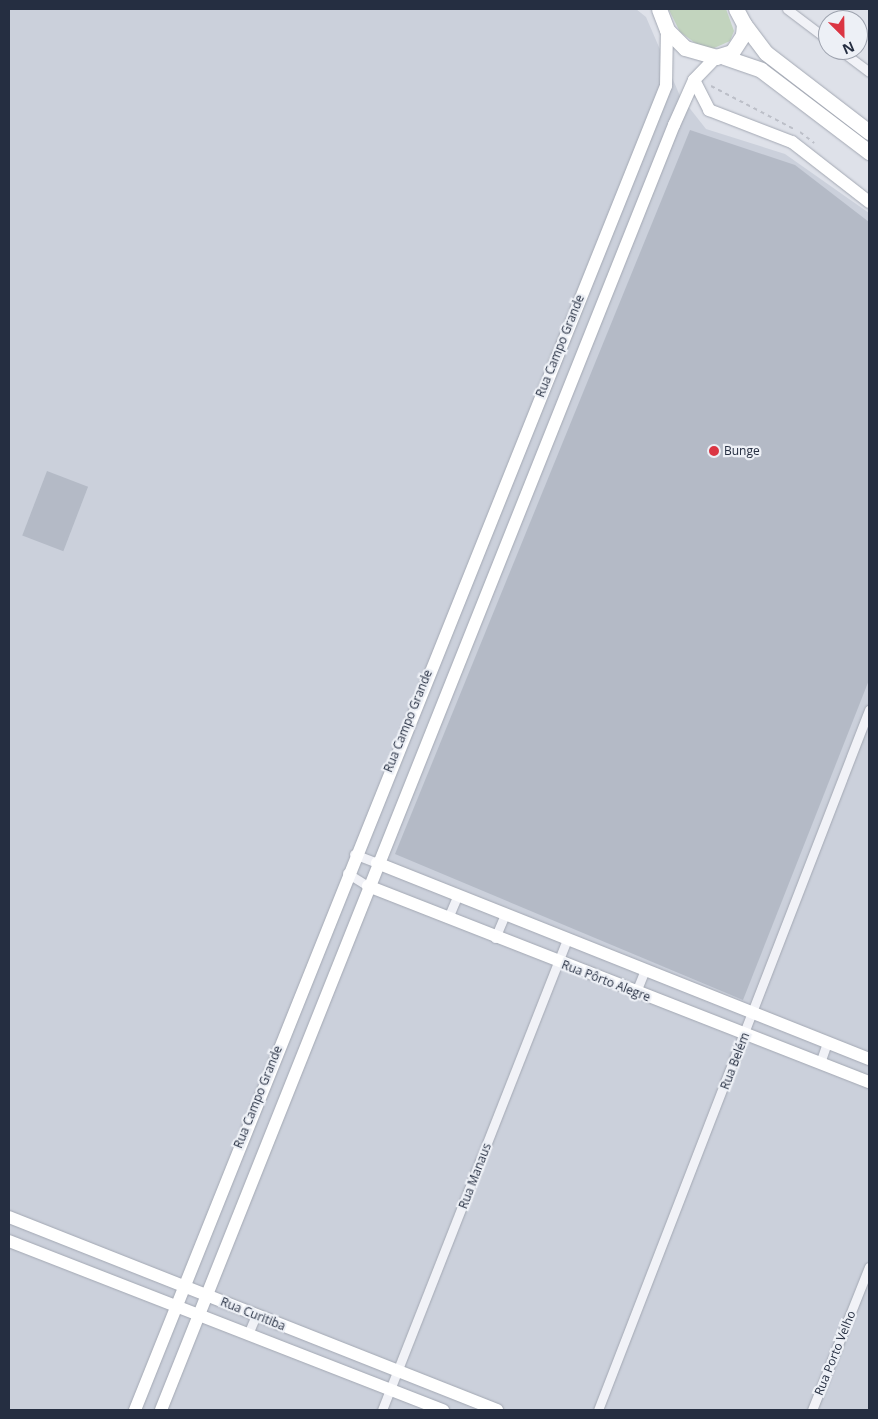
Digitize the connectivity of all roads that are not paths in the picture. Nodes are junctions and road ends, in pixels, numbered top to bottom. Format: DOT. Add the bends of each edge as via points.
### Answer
graph roads {
  1 [pos="736,9"];
  2 [pos="787,9"];
  3 [pos="658,10"];
  4 [pos="744,24"];
  5 [pos="667,30"];
  6 [pos="818,32"];
  7 [pos="720,57"];
  8 [pos="856,60"];
  9 [pos="868,68"];
  10 [pos="694,80"];
  11 [pos="869,132"];
  12 [pos="869,152"];
  13 [pos="869,202"];
  14 [pos="869,710"];
  15 [pos="354,854"];
  16 [pos="377,863"];
  17 [pos="346,873"];
  18 [pos="368,886"];
  19 [pos="457,897"];
  20 [pos="504,917"];
  21 [pos="448,918"];
  22 [pos="495,938"];
  23 [pos="566,942"];
  24 [pos="558,962"];
  25 [pos="644,972"];
  26 [pos="636,992"];
  27 [pos="753,1014"];
  28 [pos="746,1034"];
  29 [pos="828,1043"];
  30 [pos="869,1059"];
  31 [pos="820,1062"];
  32 [pos="869,1082"];
  33 [pos="9,1217"];
  34 [pos="9,1241"];
  35 [pos="869,1267"];
  36 [pos="183,1286"];
  37 [pos="208,1296"];
  38 [pos="175,1306"];
  39 [pos="200,1315"];
  40 [pos="256,1315"];
  41 [pos="248,1334"];
  42 [pos="398,1371"];
  43 [pos="390,1390"];
  44 [pos="134,1410"];
  45 [pos="161,1410"];
  46 [pos="382,1410"];
  47 [pos="443,1410"];
  48 [pos="497,1410"];
  49 [pos="598,1410"];
  50 [pos="812,1410"];
  1 -- 4 [label="main road"];
  2 -- 6 [label="street"];
  3 -- 5 [label="main road"];
  4 -- 7 [label="main road" via="739,45"];
  4 -- 11 [label="main road" via="766,53"];
  5 -- 7 [label="main road" via="685,48"];
  5 -- 15 [label="street, Rua Campo Grande" via="666,86"];
  7 -- 10 [label="street, Rua Campo Grande"];
  7 -- 12 [label="main road" via="761,70"];
  8 -- 9 [label="street"];
  10 -- 13 [label="street" via="709,110 798,146"];
  10 -- 16 [label="street, Rua Campo Grande"];
  14 -- 27 [label="street, Rua Belém"];
  15 -- 16 [label="street, Rua Pôrto Alegre"];
  15 -- 17 [label="street, Rua Campo Grande"];
  16 -- 18 [label="street, Rua Campo Grande"];
  16 -- 19 [label="street, Rua Pôrto Alegre"];
  17 -- 18 [label="street, Rua Pôrto Alegre"];
  17 -- 36 [label="street, Rua Campo Grande"];
  18 -- 21 [label="street, Rua Pôrto Alegre"];
  18 -- 37 [label="street, Rua Campo Grande"];
  19 -- 20 [label="street, Rua Pôrto Alegre"];
  19 -- 21 [label="street"];
  20 -- 22 [label="street"];
  20 -- 23 [label="street, Rua Pôrto Alegre"];
  21 -- 22 [label="street, Rua Pôrto Alegre"];
  22 -- 24 [label="street, Rua Pôrto Alegre"];
  23 -- 24 [label="street, Rua Manaus"];
  23 -- 25 [label="street, Rua Pôrto Alegre"];
  24 -- 26 [label="street, Rua Pôrto Alegre"];
  24 -- 42 [label="street, Rua Manaus"];
  25 -- 26 [label="street"];
  25 -- 27 [label="street, Rua Pôrto Alegre"];
  26 -- 28 [label="street, Rua Pôrto Alegre"];
  27 -- 28 [label="street, Rua Belém"];
  27 -- 29 [label="street, Rua Pôrto Alegre"];
  28 -- 31 [label="street, Rua Pôrto Alegre"];
  28 -- 49 [label="street, Rua Belém"];
  29 -- 30 [label="street, Rua Pôrto Alegre"];
  29 -- 31 [label="street"];
  31 -- 32 [label="street, Rua Pôrto Alegre"];
  33 -- 36 [label="street, Rua Curitiba"];
  34 -- 38 [label="street, Rua Curitiba"];
  35 -- 50 [label="street, Rua Porto Velho"];
  36 -- 37 [label="street, Rua Curitiba"];
  36 -- 38 [label="street, Rua Campo Grande"];
  37 -- 39 [label="street, Rua Campo Grande"];
  37 -- 40 [label="street, Rua Curitiba"];
  38 -- 39 [label="street, Rua Curitiba"];
  38 -- 44 [label="street, Rua Campo Grande"];
  39 -- 41 [label="street, Rua Curitiba"];
  39 -- 45 [label="street, Rua Campo Grande"];
  40 -- 41 [label="street"];
  40 -- 42 [label="street, Rua Curitiba"];
  41 -- 43 [label="street, Rua Curitiba"];
  42 -- 43 [label="street, Rua Manaus"];
  42 -- 48 [label="street, Rua Curitiba"];
  43 -- 46 [label="street, Rua Manaus"];
  43 -- 47 [label="street, Rua Curitiba"];
}
